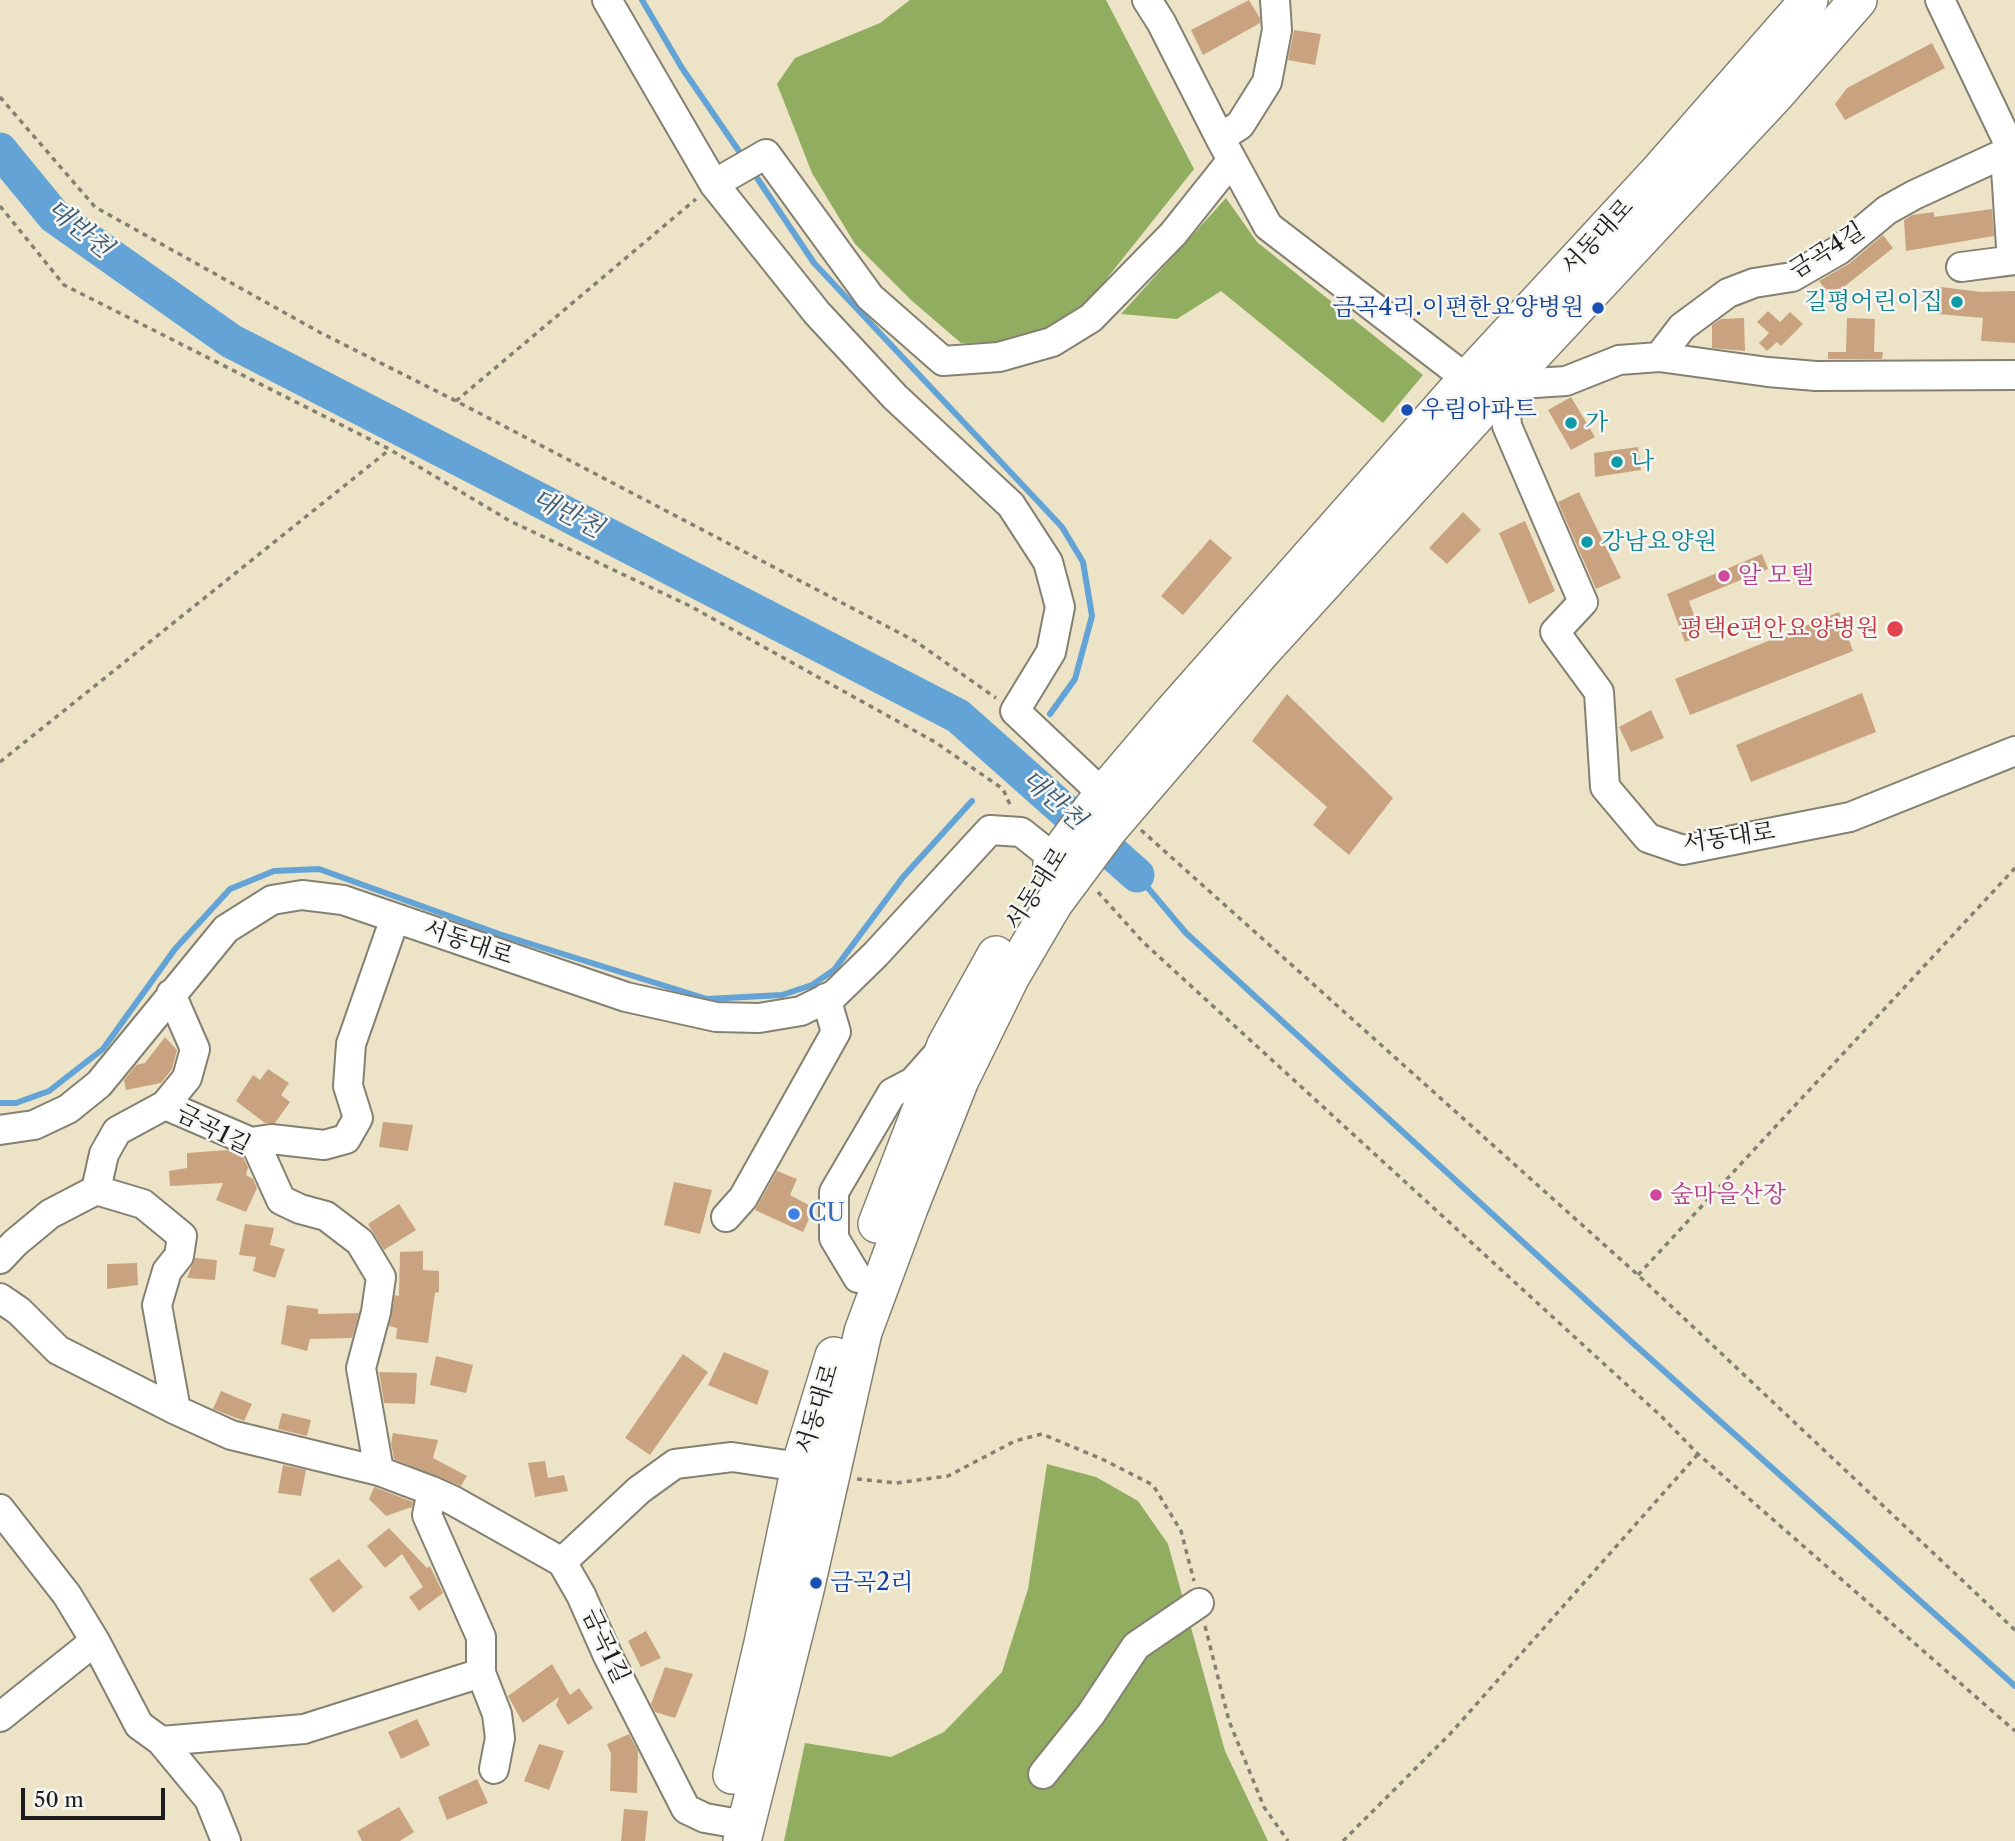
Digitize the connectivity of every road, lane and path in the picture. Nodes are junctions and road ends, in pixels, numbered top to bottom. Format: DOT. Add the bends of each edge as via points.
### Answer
graph roads {
  1 [pos="607,0"];
  2 [pos="1147,0"];
  3 [pos="1275,0"];
  4 [pos="1809,0"];
  5 [pos="1858,0"];
  6 [pos="1940,0"];
  7 [pos="0,97"];
  8 [pos="1226,149"];
  9 [pos="2010,154"];
  10 [pos="714,184"];
  11 [pos="0,206"];
  12 [pos="2015,259"];
  13 [pos="1961,267"];
  14 [pos="1659,357"];
  15 [pos="2015,375"];
  16 [pos="1466,379"];
  17 [pos="1504,385"];
  18 [pos="456,401"];
  19 [pos="389,449"];
  20 [pos="1015,711"];
  21 [pos="2015,751"];
  22 [pos="0,762"];
  23 [pos="1107,811"];
  24 [pos="1021,832"];
  25 [pos="1070,859"];
  26 [pos="2015,868"];
  27 [pos="395,918"];
  28 [pos="171,994"];
  29 [pos="826,998"];
  30 [pos="946,1045"];
  31 [pos="165,1105"];
  32 [pos="0,1130"];
  33 [pos="251,1142"];
  34 [pos="96,1190"];
  35 [pos="726,1217"];
  36 [pos="0,1259"];
  37 [pos="1638,1275"];
  38 [pos="858,1278"];
  39 [pos="0,1298"];
  40 [pos="176,1410"];
  41 [pos="1698,1454"];
  42 [pos="816,1466"];
  43 [pos="379,1471"];
  44 [pos="432,1491"];
  45 [pos="0,1509"];
  46 [pos="562,1562"];
  47 [pos="1199,1602"];
  48 [pos="2015,1630"];
  49 [pos="95,1641"];
  50 [pos="481,1673"];
  51 [pos="0,1717"];
  52 [pos="2015,1731"];
  53 [pos="161,1741"];
  54 [pos="494,1769"];
  55 [pos="1043,1773"];
  56 [pos="731,1831"];
  57 [pos="226,1841"];
  58 [pos="1288,1841"];
  59 [pos="1343,1841"];
  1 -- 10 [label="street"];
  2 -- 8 [label="street"];
  3 -- 8 [label="street" via="1277,30 1267,82"];
  4 -- 16 [label="main road, 서동대로" via="1661,169"];
  5 -- 17 [label="main road, 서동대로"];
  6 -- 9 [label="street"];
  7 -- 18 [label="path" via="96,206 321,333"];
  8 -- 10 [label="street" via="1173,234 1091,318 1039,346 999,357 943,361 870,297 766,154"];
  8 -- 16 [label="street" via="1268,226"];
  9 -- 12 [label="street"];
  9 -- 14 [label="street, 금곡4길" via="1905,200 1839,250 1792,277 1728,293 1682,327"];
  10 -- 18 [label="path"];
  10 -- 20 [label="street" via="817,313 895,397 1011,505 1048,562 1060,607 1051,652"];
  11 -- 19 [label="path" via="64,285"];
  12 -- 13 [label="street"];
  14 -- 15 [label="street" via="1816,376"];
  14 -- 17 [label="street" via="1619,360 1566,381"];
  16 -- 17 [label="street"];
  16 -- 23 [label="main road, 서동대로"];
  17 -- 21 [label="street, 서동대로" via="1507,426 1583,601 1555,632 1599,692 1605,787 1648,838 1683,850 1850,817"];
  17 -- 23 [label="main road, 서동대로" via="1262,651"];
  18 -- 20 [label="path" via="915,642"];
  19 -- 22 [label="path"];
  19 -- 24 [label="path" via="510,521 690,606 935,741 1003,789"];
  20 -- 23 [label="street"];
  23 -- 25 [label="main road, 서동대로"];
  23 -- 37 [label="path"];
  24 -- 25 [label="street"];
  24 -- 29 [label="street, 서동대로" via="990,830 876,954"];
  25 -- 30 [label="main road, 서동대로" via="1041,877"];
  25 -- 41 [label="path" via="1143,942"];
  25 -- 42 [label="main road, 서동대로" via="1054,903 1010,978 960,1080"];
  26 -- 37 [label="path"];
  27 -- 28 [label="street, 서동대로" via="343,900 302,895 272,900 226,929"];
  27 -- 29 [label="street, 서동대로" via="626,997 716,1017 759,1018 801,1011"];
  27 -- 33 [label="street" via="351,1044 348,1086 358,1118 346,1139 324,1145 271,1139"];
  28 -- 31 [label="street, 금곡1길" via="195,1049 187,1078"];
  28 -- 32 [label="street" via="99,1084 68,1109 34,1125"];
  29 -- 35 [label="street" via="836,1032 743,1198"];
  30 -- 38 [label="main road, 서동대로"];
  30 -- 38 [label="street" via="913,1082 892,1093 834,1192 834,1238"];
  31 -- 33 [label="street, 금곡1길"];
  31 -- 34 [label="street, 금곡1길" via="117,1131 104,1154"];
  33 -- 43 [label="street, 금곡1길" via="281,1200 326,1216 360,1242 381,1277 361,1367"];
  34 -- 36 [label="street" via="50,1214"];
  34 -- 40 [label="street" via="143,1204 182,1236 179,1256 167,1271 157,1305"];
  37 -- 48 [label="path"];
  38 -- 42 [label="main road, 서동대로"];
  39 -- 40 [label="street" via="58,1350"];
  40 -- 43 [label="street" via="232,1435"];
  41 -- 52 [label="path"];
  41 -- 59 [label="path" via="1450,1734"];
  42 -- 46 [label="street" via="732,1457 675,1464 639,1490"];
  42 -- 47 [label="path" via="860,1480 896,1483 948,1476 1015,1441 1042,1434 1153,1485 1181,1531"];
  42 -- 56 [label="main road, 서동대로" via="805,1590"];
  43 -- 44 [label="street"];
  44 -- 46 [label="street"];
  44 -- 50 [label="street" via="427,1515 481,1637"];
  45 -- 49 [label="street" via="67,1595"];
  46 -- 56 [label="street, 금곡1길" via="686,1808"];
  47 -- 55 [label="street" via="1136,1646 1091,1714"];
  47 -- 58 [label="path" via="1229,1721 1265,1807"];
  49 -- 51 [label="street"];
  49 -- 53 [label="street" via="139,1726"];
  50 -- 53 [label="street" via="304,1728"];
  50 -- 54 [label="street" via="497,1714"];
  53 -- 57 [label="street" via="209,1799"];
}
